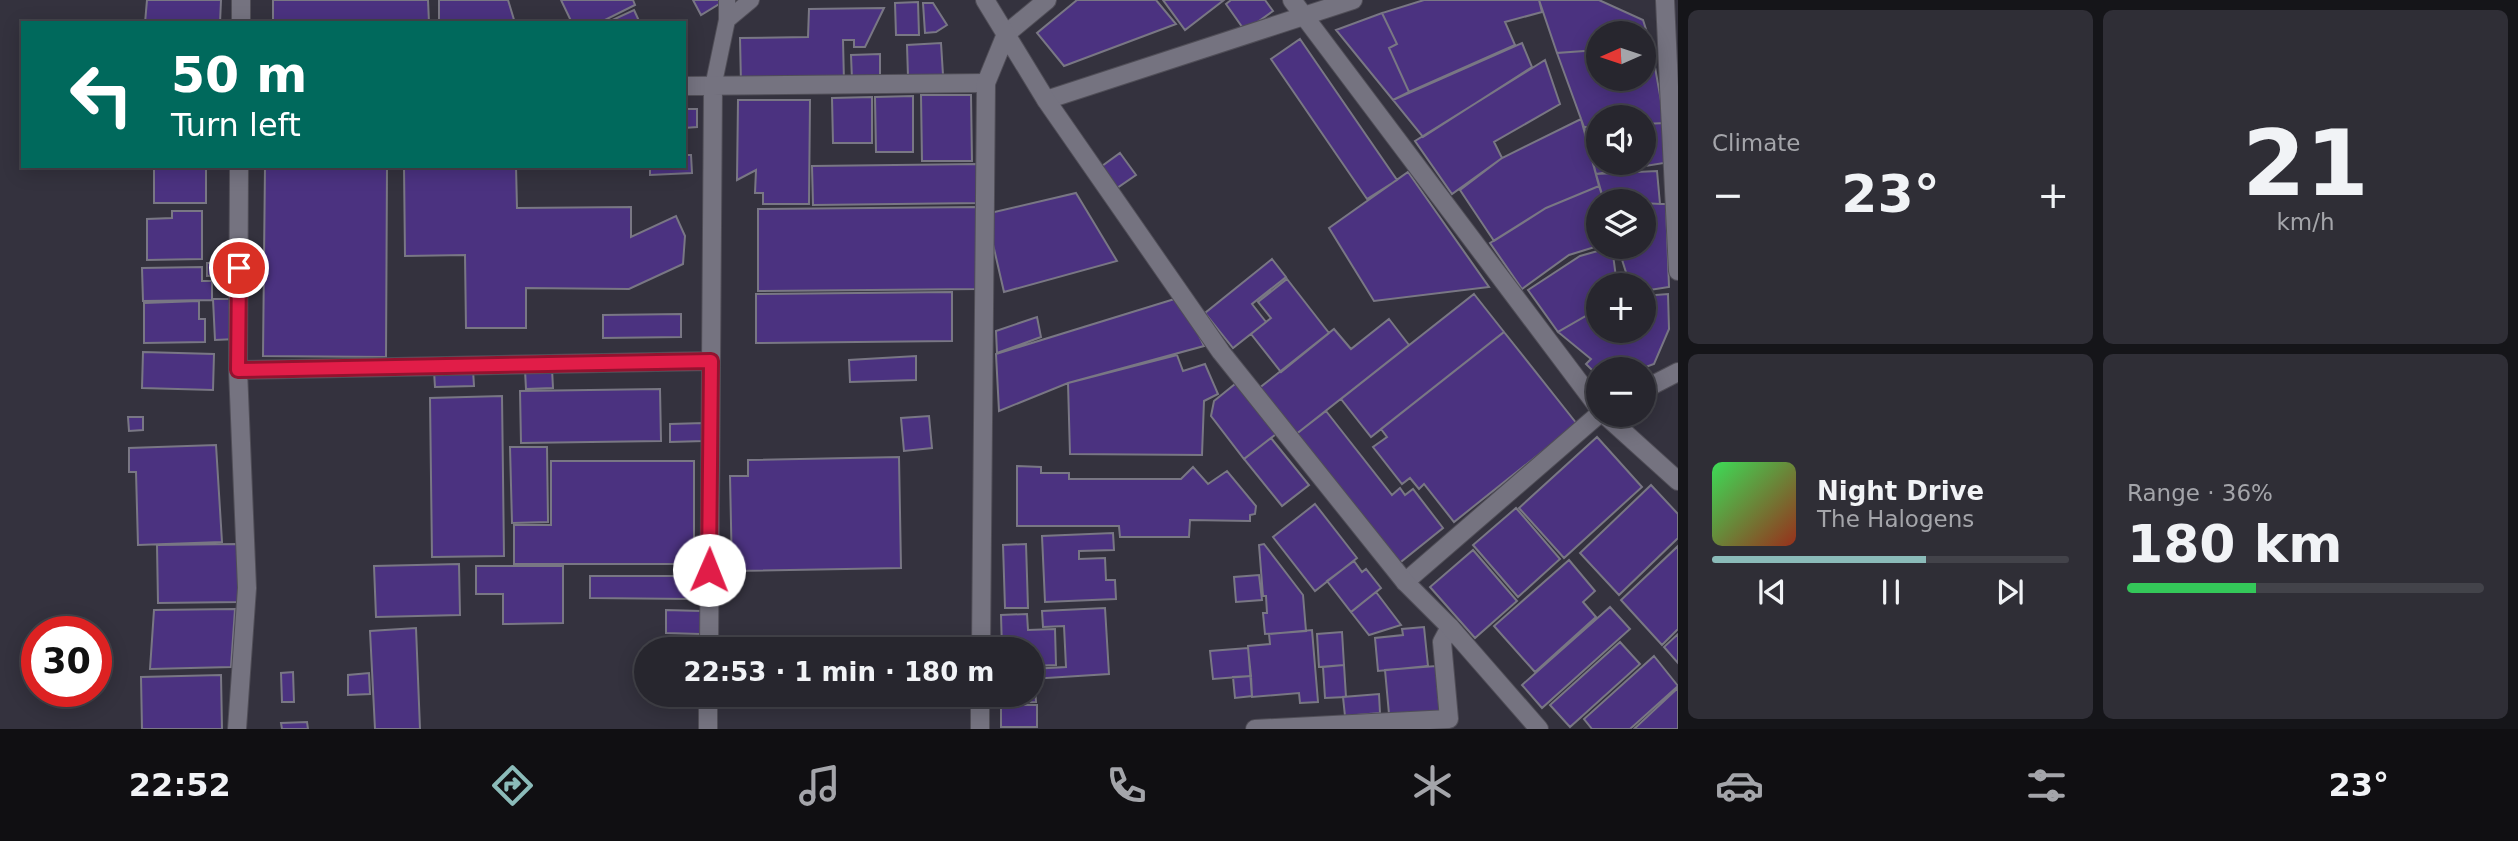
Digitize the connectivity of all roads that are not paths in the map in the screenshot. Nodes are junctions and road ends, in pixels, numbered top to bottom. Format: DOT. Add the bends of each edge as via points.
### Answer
graph roads {
  1 [pos="241,0"];
  2 [pos="726,0"];
  3 [pos="751,0"];
  4 [pos="985,0"];
  5 [pos="1047,0"];
  6 [pos="1292,0"];
  7 [pos="1353,0"];
  8 [pos="1665,0"];
  9 [pos="1303,16"];
  10 [pos="727,20"];
  11 [pos="241,21"];
  12 [pos="1006,34"];
  13 [pos="986,83"];
  14 [pos="686,86"];
  15 [pos="713,87"];
  16 [pos="1046,100"];
  17 [pos="1674,108"];
  18 [pos="239,168"];
  19 [pos="1678,271"];
  20 [pos="711,361"];
  21 [pos="238,370"];
  22 [pos="1678,372"];
  23 [pos="1656,383"];
  24 [pos="1586,391"];
  25 [pos="1586,425"];
  26 [pos="1618,427"];
  27 [pos="1678,481"];
  28 [pos="1405,582"];
  29 [pos="1450,626"];
  30 [pos="709,637"];
  31 [pos="981,637"];
  32 [pos="708,707"];
  33 [pos="980,707"];
  34 [pos="237,729"];
  35 [pos="708,729"];
  36 [pos="980,729"];
  37 [pos="1255,729"];
  38 [pos="1539,729"];
  1 -- 11 [label="street"];
  2 -- 10 [label="lane"];
  3 -- 10 [label="lane"];
  4 -- 12 [label="street"];
  5 -- 12 [label="street"];
  6 -- 9 [label="street"];
  7 -- 9 [label="street"];
  8 -- 17 [label="street"];
  9 -- 16 [label="street"];
  9 -- 24 [label="street"];
  10 -- 15 [label="lane"];
  12 -- 13 [label="street"];
  12 -- 16 [label="street"];
  13 -- 15 [label="street"];
  13 -- 31 [label="street"];
  14 -- 15 [label="street"];
  15 -- 20 [label="street"];
  16 -- 28 [label="street" via="1221,352"];
  17 -- 19 [label="street"];
  18 -- 21 [label="street"];
  20 -- 21 [label="street"];
  20 -- 30 [label="street"];
  21 -- 34 [label="street" via="247,589"];
  22 -- 23 [label="street"];
  25 -- 28 [label="street"];
  26 -- 27 [label="street"];
  28 -- 29 [label="street"];
  29 -- 37 [label="street" via="1442,642 1449,719"];
  29 -- 38 [label="street"];
  32 -- 35 [label="street"];
  33 -- 36 [label="street"];
}
